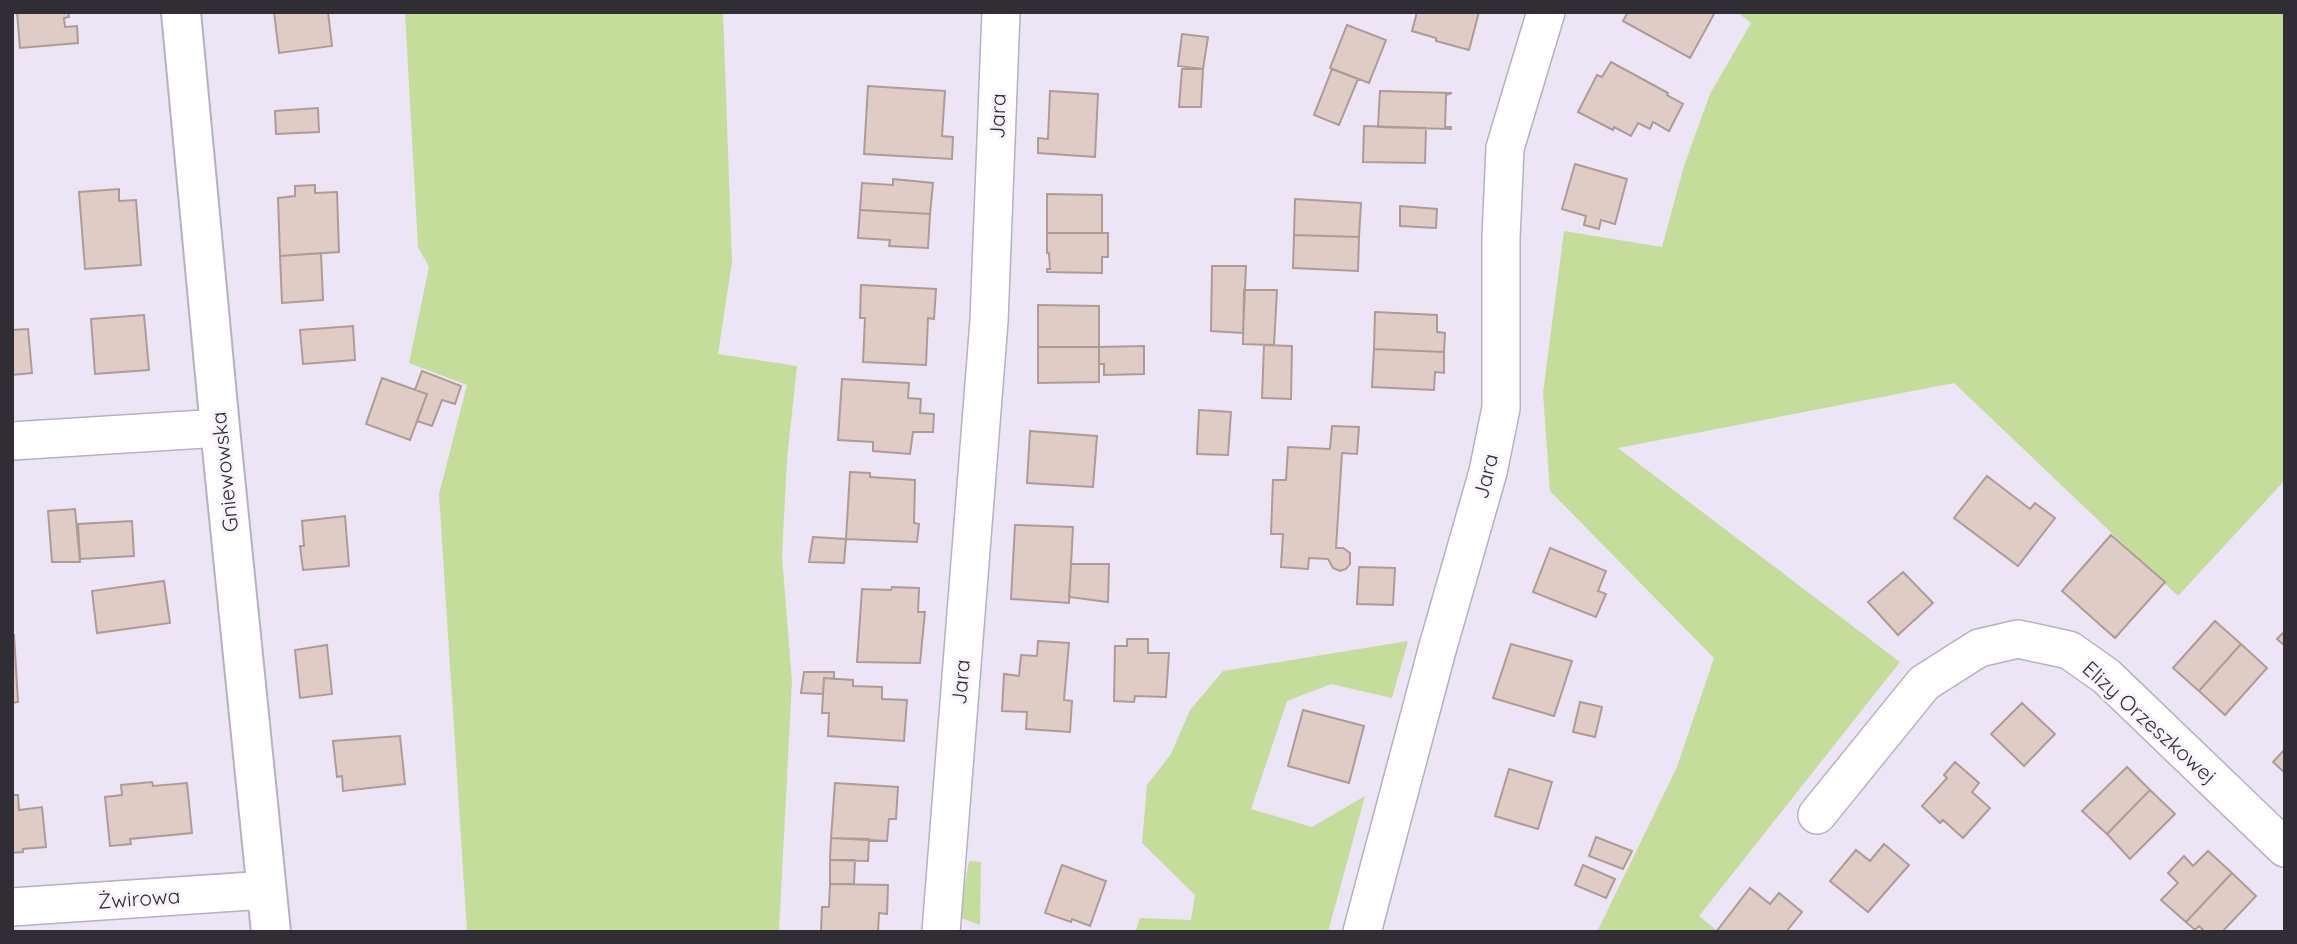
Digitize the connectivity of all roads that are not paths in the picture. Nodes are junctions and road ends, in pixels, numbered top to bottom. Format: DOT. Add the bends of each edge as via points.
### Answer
graph roads {
  1 [pos="181,12"];
  2 [pos="1001,12"];
  3 [pos="1546,12"];
  4 [pos="220,428"];
  5 [pos="12,441"];
  6 [pos="1817,816"];
  7 [pos="2285,848"];
  8 [pos="266,890"];
  9 [pos="12,907"];
  10 [pos="271,932"];
  11 [pos="941,932"];
  12 [pos="1362,932"];
  1 -- 4 [label="street, Gniewowska"];
  2 -- 11 [label="street, Jara" via="989,321"];
  3 -- 12 [label="street, Jara" via="1505,148 1501,408 1488,472"];
  4 -- 5 [label="street"];
  4 -- 8 [label="street, Gniewowska"];
  6 -- 7 [label="street, Elizy Orzeszkowej" via="1924,682 1979,648 2018,639 2069,650 2106,676"];
  8 -- 9 [label="street, Żwirowa"];
  8 -- 10 [label="street, Gniewowska"];
}
